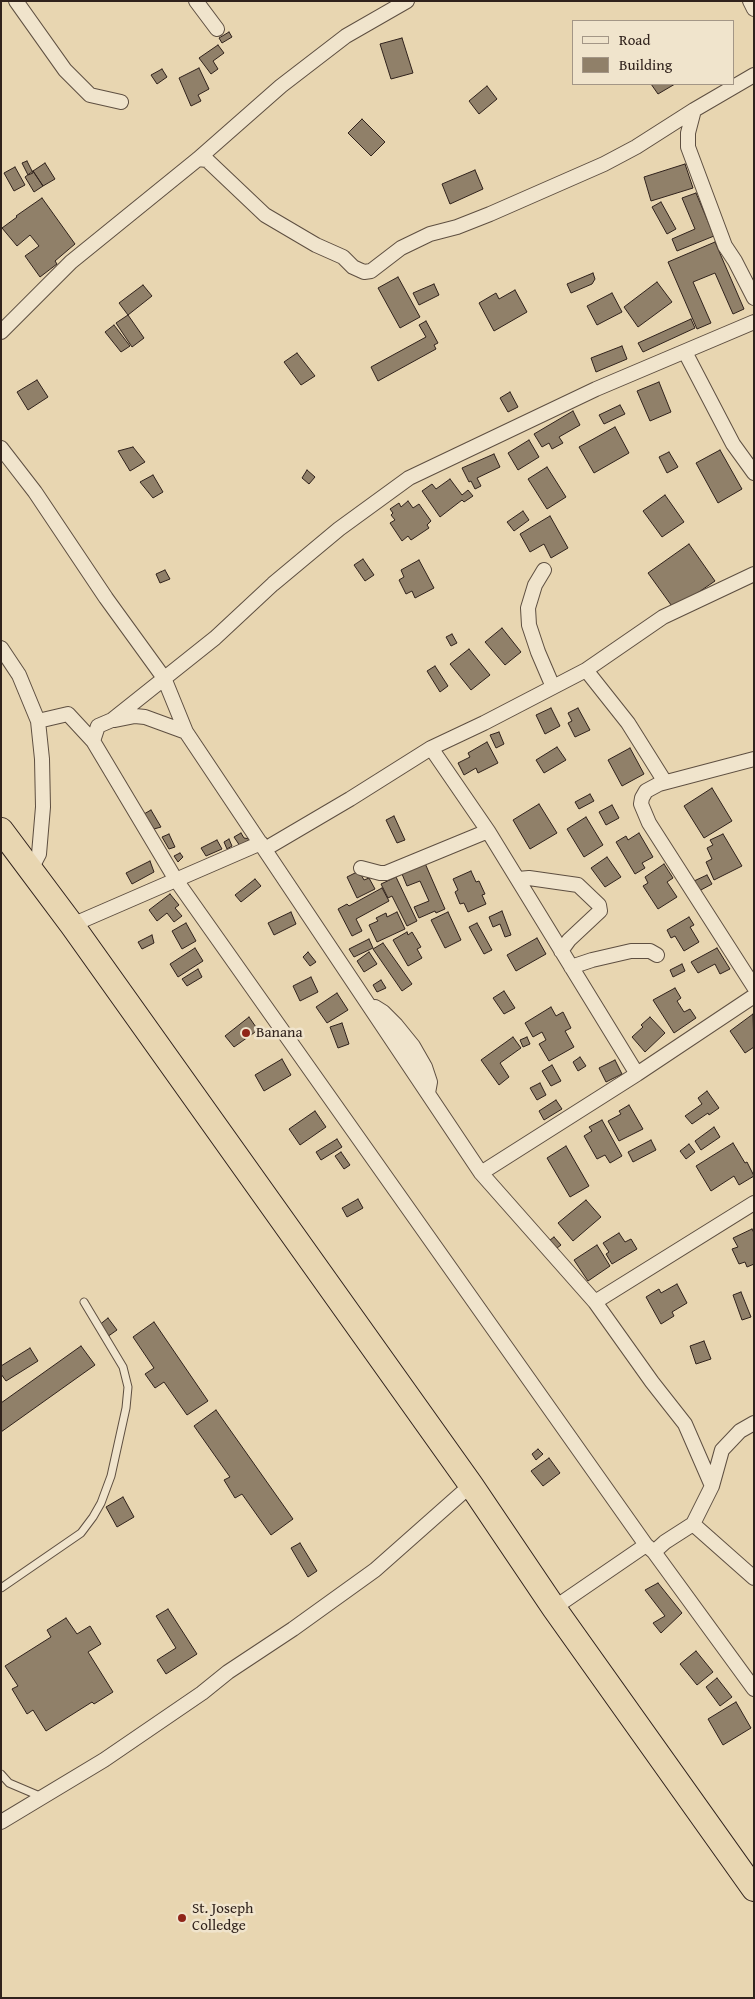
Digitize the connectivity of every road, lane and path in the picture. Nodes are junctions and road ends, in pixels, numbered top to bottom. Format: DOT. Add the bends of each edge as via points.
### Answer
graph roads {
  1 [pos="16,1"];
  2 [pos="196,1"];
  3 [pos="407,1"];
  4 [pos="750,1"];
  5 [pos="754,9"];
  6 [pos="217,29"];
  7 [pos="754,75"];
  8 [pos="121,102"];
  9 [pos="694,110"];
  10 [pos="198,159"];
  11 [pos="754,298"];
  12 [pos="754,322"];
  13 [pos="1,332"];
  14 [pos="685,352"];
  15 [pos="1,448"];
  16 [pos="754,473"];
  17 [pos="544,570"];
  18 [pos="754,574"];
  19 [pos="1,648"];
  20 [pos="586,670"];
  21 [pos="164,678"];
  22 [pos="554,687"];
  23 [pos="112,720"];
  24 [pos="38,721"];
  25 [pos="186,732"];
  26 [pos="93,741"];
  27 [pos="431,748"];
  28 [pos="754,759"];
  29 [pos="665,782"];
  30 [pos="488,831"];
  31 [pos="4,838"];
  32 [pos="263,846"];
  33 [pos="361,868"];
  34 [pos="30,871"];
  35 [pos="518,879"];
  36 [pos="176,880"];
  37 [pos="72,925"];
  38 [pos="561,951"];
  39 [pos="657,954"];
  40 [pos="571,967"];
  41 [pos="754,987"];
  42 [pos="754,996"];
  43 [pos="637,1074"];
  44 [pos="481,1173"];
  45 [pos="754,1203"];
  46 [pos="84,1302"];
  47 [pos="595,1302"];
  48 [pos="754,1423"];
  49 [pos="471,1485"];
  50 [pos="712,1486"];
  51 [pos="693,1524"];
  52 [pos="650,1549"];
  53 [pos="754,1578"];
  54 [pos="1,1588"];
  55 [pos="554,1608"];
  56 [pos="754,1689"];
  57 [pos="1,1774"];
  58 [pos="42,1797"];
  59 [pos="1,1822"];
  60 [pos="754,1889"];
  1 -- 8 [label="street" via="65,70 90,95"];
  2 -- 6 [label="street"];
  3 -- 10 [label="street" via="346,36 281,86"];
  4 -- 5 [label="street"];
  7 -- 9 [label="street"];
  9 -- 10 [label="street" via="604,164 490,214 430,234 401,248 371,271 364,272 353,268 343,257 265,215 207,160"];
  9 -- 11 [label="street" via="688,147 725,246"];
  10 -- 13 [label="street" via="72,262"];
  12 -- 14 [label="street"];
  14 -- 16 [label="street" via="733,444"];
  14 -- 21 [label="street" via="596,389 408,478 339,529 215,638"];
  15 -- 21 [label="street"];
  17 -- 22 [label="street" via="528,608 529,625"];
  18 -- 20 [label="street" via="663,616"];
  19 -- 24 [label="street" via="19,675"];
  20 -- 22 [label="street"];
  20 -- 29 [label="street" via="628,723"];
  21 -- 23 [label="street"];
  21 -- 25 [label="street"];
  22 -- 27 [label="street"];
  23 -- 25 [label="street" via="145,717"];
  23 -- 26 [label="street" via="98,726"];
  24 -- 26 [label="street" via="68,714"];
  24 -- 34 [label="street" via="43,808 38,854"];
  25 -- 32 [label="street"];
  26 -- 36 [label="street"];
  27 -- 30 [label="street"];
  27 -- 32 [label="street" via="350,799"];
  28 -- 29 [label="street"];
  29 -- 41 [label="street" via="644,794 641,804 649,823"];
  30 -- 33 [label="street" via="386,873"];
  30 -- 35 [label="street"];
  31 -- 34 [label="highway"];
  32 -- 36 [label="street"];
  32 -- 44 [label="street"];
  34 -- 37 [label="highway"];
  35 -- 38 [label="street"];
  35 -- 38 [label="street" via="578,885 599,905 600,911"];
  36 -- 37 [label="street"];
  36 -- 52 [label="street"];
  37 -- 49 [label="highway"];
  38 -- 40 [label="street"];
  39 -- 40 [label="street" via="631,951"];
  40 -- 43 [label="street"];
  42 -- 43 [label="street"];
  43 -- 44 [label="street"];
  44 -- 47 [label="street"];
  45 -- 47 [label="street"];
  46 -- 54 [label="lane" via="123,1367 128,1387 111,1476 97,1510 81,1532"];
  47 -- 50 [label="street" via="686,1424"];
  48 -- 50 [label="street" via="740,1431 722,1450"];
  49 -- 55 [label="highway"];
  49 -- 58 [label="street" via="375,1570 147,1732"];
  50 -- 51 [label="street"];
  51 -- 52 [label="street"];
  51 -- 53 [label="street"];
  52 -- 55 [label="street"];
  52 -- 56 [label="street"];
  55 -- 60 [label="highway"];
  57 -- 58 [label="lane" via="9,1783"];
  58 -- 59 [label="street"];
}
